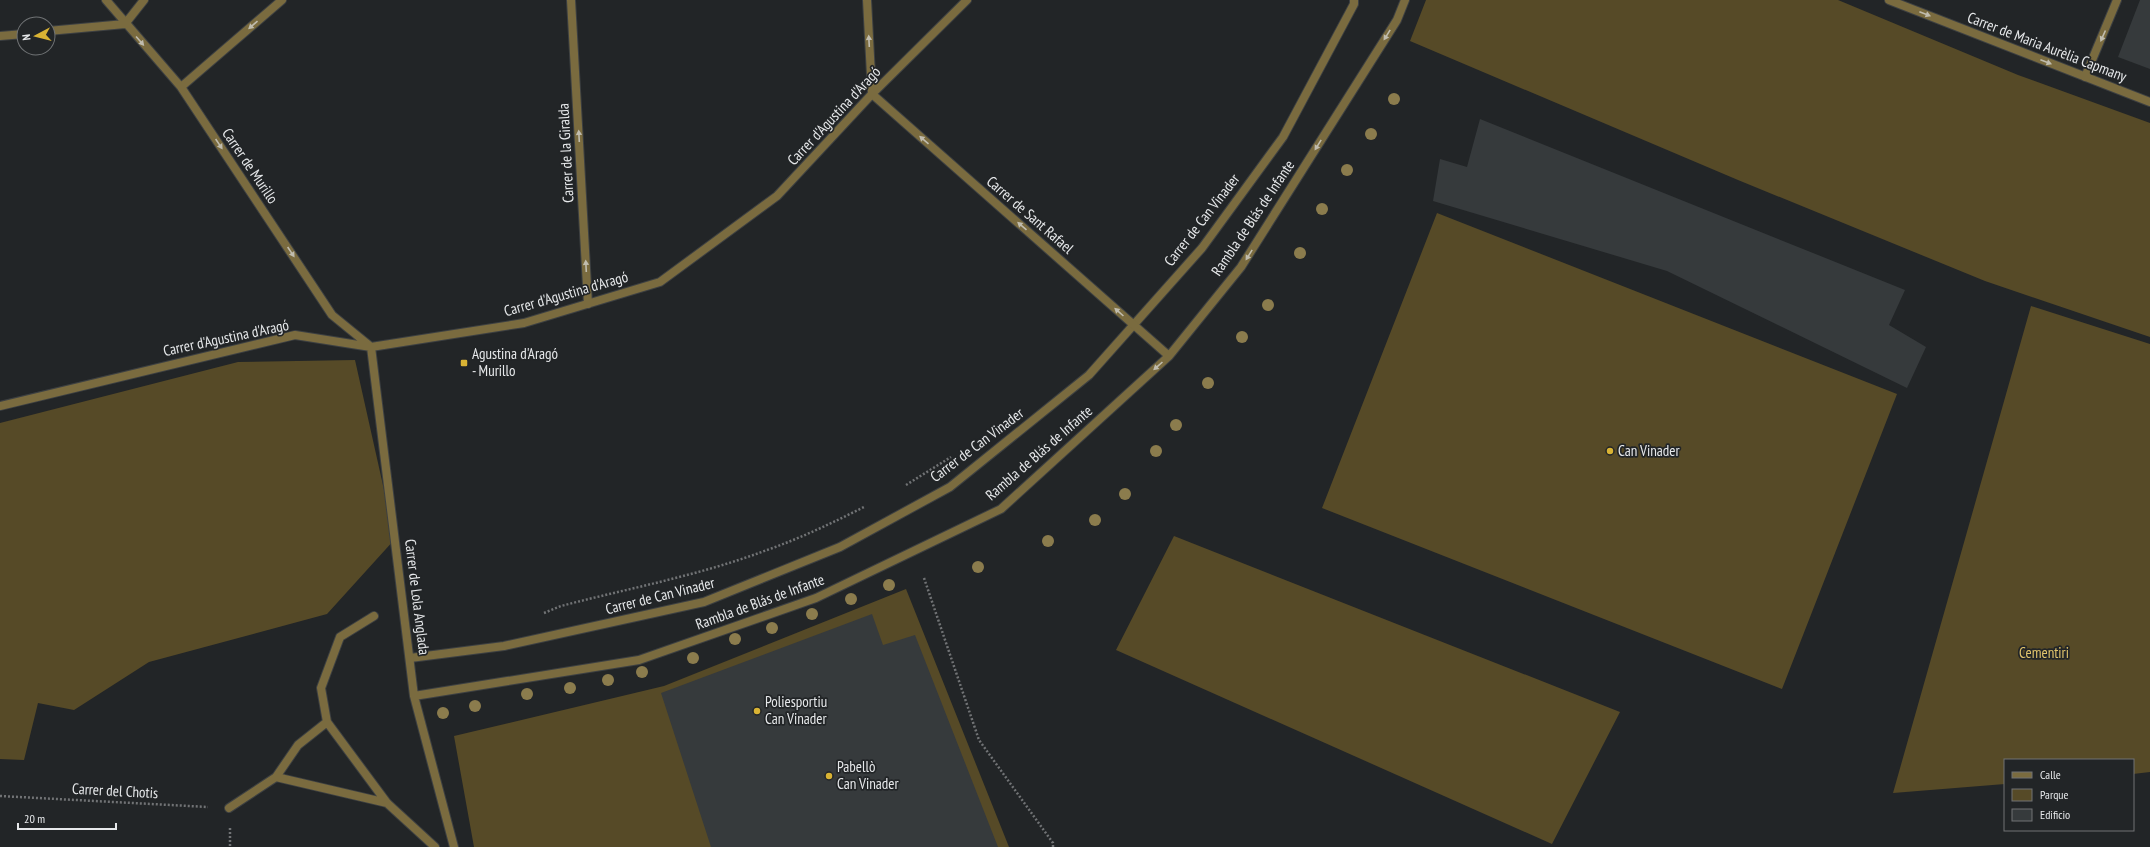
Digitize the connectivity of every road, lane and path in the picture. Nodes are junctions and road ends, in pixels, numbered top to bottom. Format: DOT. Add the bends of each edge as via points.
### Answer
graph roads {
  1 [pos="106,0"];
  2 [pos="144,0"];
  3 [pos="282,0"];
  4 [pos="571,0"];
  5 [pos="867,0"];
  6 [pos="967,0"];
  7 [pos="1354,0"];
  8 [pos="1404,0"];
  9 [pos="1889,0"];
  10 [pos="2117,0"];
  11 [pos="125,24"];
  12 [pos="56,30"];
  13 [pos="16,35"];
  14 [pos="0,36"];
  15 [pos="2085,77"];
  16 [pos="181,87"];
  17 [pos="872,94"];
  18 [pos="2150,102"];
  19 [pos="588,304"];
  20 [pos="1133,325"];
  21 [pos="370,347"];
  22 [pos="1169,356"];
  23 [pos="0,406"];
  24 [pos="954,454"];
  25 [pos="903,486"];
  26 [pos="870,504"];
  27 [pos="924,578"];
  28 [pos="540,615"];
  29 [pos="374,616"];
  30 [pos="410,658"];
  31 [pos="414,696"];
  32 [pos="327,722"];
  33 [pos="276,777"];
  34 [pos="0,796"];
  35 [pos="387,803"];
  36 [pos="229,808"];
  37 [pos="434,847"];
  38 [pos="454,847"];
  39 [pos="1053,847"];
  1 -- 11 [label="street, Carrer de Murillo"];
  2 -- 11 [label="street"];
  3 -- 16 [label="street, one-way"];
  19 -- 4 [label="street, Carrer de la Giralda, one-way"];
  17 -- 5 [label="street, one-way"];
  6 -- 17 [label="street, Carrer d'Agustina d'Aragó"];
  7 -- 20 [label="street, Carrer de Can Vinader" via="1283,137 1202,248"];
  8 -- 22 [label="street, Rambla de Blás de Infante, one-way" via="1397,20 1241,266"];
  9 -- 15 [label="street, Carrer de Maria Aurèlia Capmany, one-way"];
  10 -- 15 [label="street, one-way"];
  11 -- 12 [label="street"];
  11 -- 16 [label="street, Carrer de Murillo, one-way"];
  13 -- 14 [label="street"];
  15 -- 18 [label="street, Carrer de Maria Aurèlia Capmany"];
  16 -- 21 [label="street, Carrer de Murillo, one-way" via="332,315"];
  17 -- 19 [label="street, Carrer d'Agustina d'Aragó" via="777,196 660,282"];
  20 -- 17 [label="street, Carrer de Sant Rafael, one-way"];
  19 -- 21 [label="street, Carrer d'Agustina d'Aragó" via="524,323"];
  20 -- 22 [label="street, Carrer de Sant Rafael"];
  20 -- 30 [label="street, Carrer de Can Vinader" via="1089,375 950,487 840,547 704,602 504,646"];
  21 -- 23 [label="street, Carrer d'Agustina d'Aragó" via="294,335"];
  21 -- 30 [label="street, Carrer de Lola Anglada"];
  22 -- 31 [label="street, Rambla de Blás de Infante, one-way" via="1001,508 816,598 639,660"];
  24 -- 25 [label="path"];
  26 -- 28 [label="path" via="814,532 766,551 716,567 561,606"];
  27 -- 39 [label="path" via="979,740 1053,843"];
  29 -- 32 [label="street" via="340,637 321,688"];
  30 -- 31 [label="street, Carrer de Lola Anglada"];
  31 -- 38 [label="street, Carrer de Lola Anglada"];
  32 -- 33 [label="street" via="298,745"];
  32 -- 35 [label="street"];
  33 -- 35 [label="street"];
  33 -- 36 [label="street"];
  34 -- 36 [label="path, Carrer del Chotis"];
  35 -- 37 [label="street"];
}
